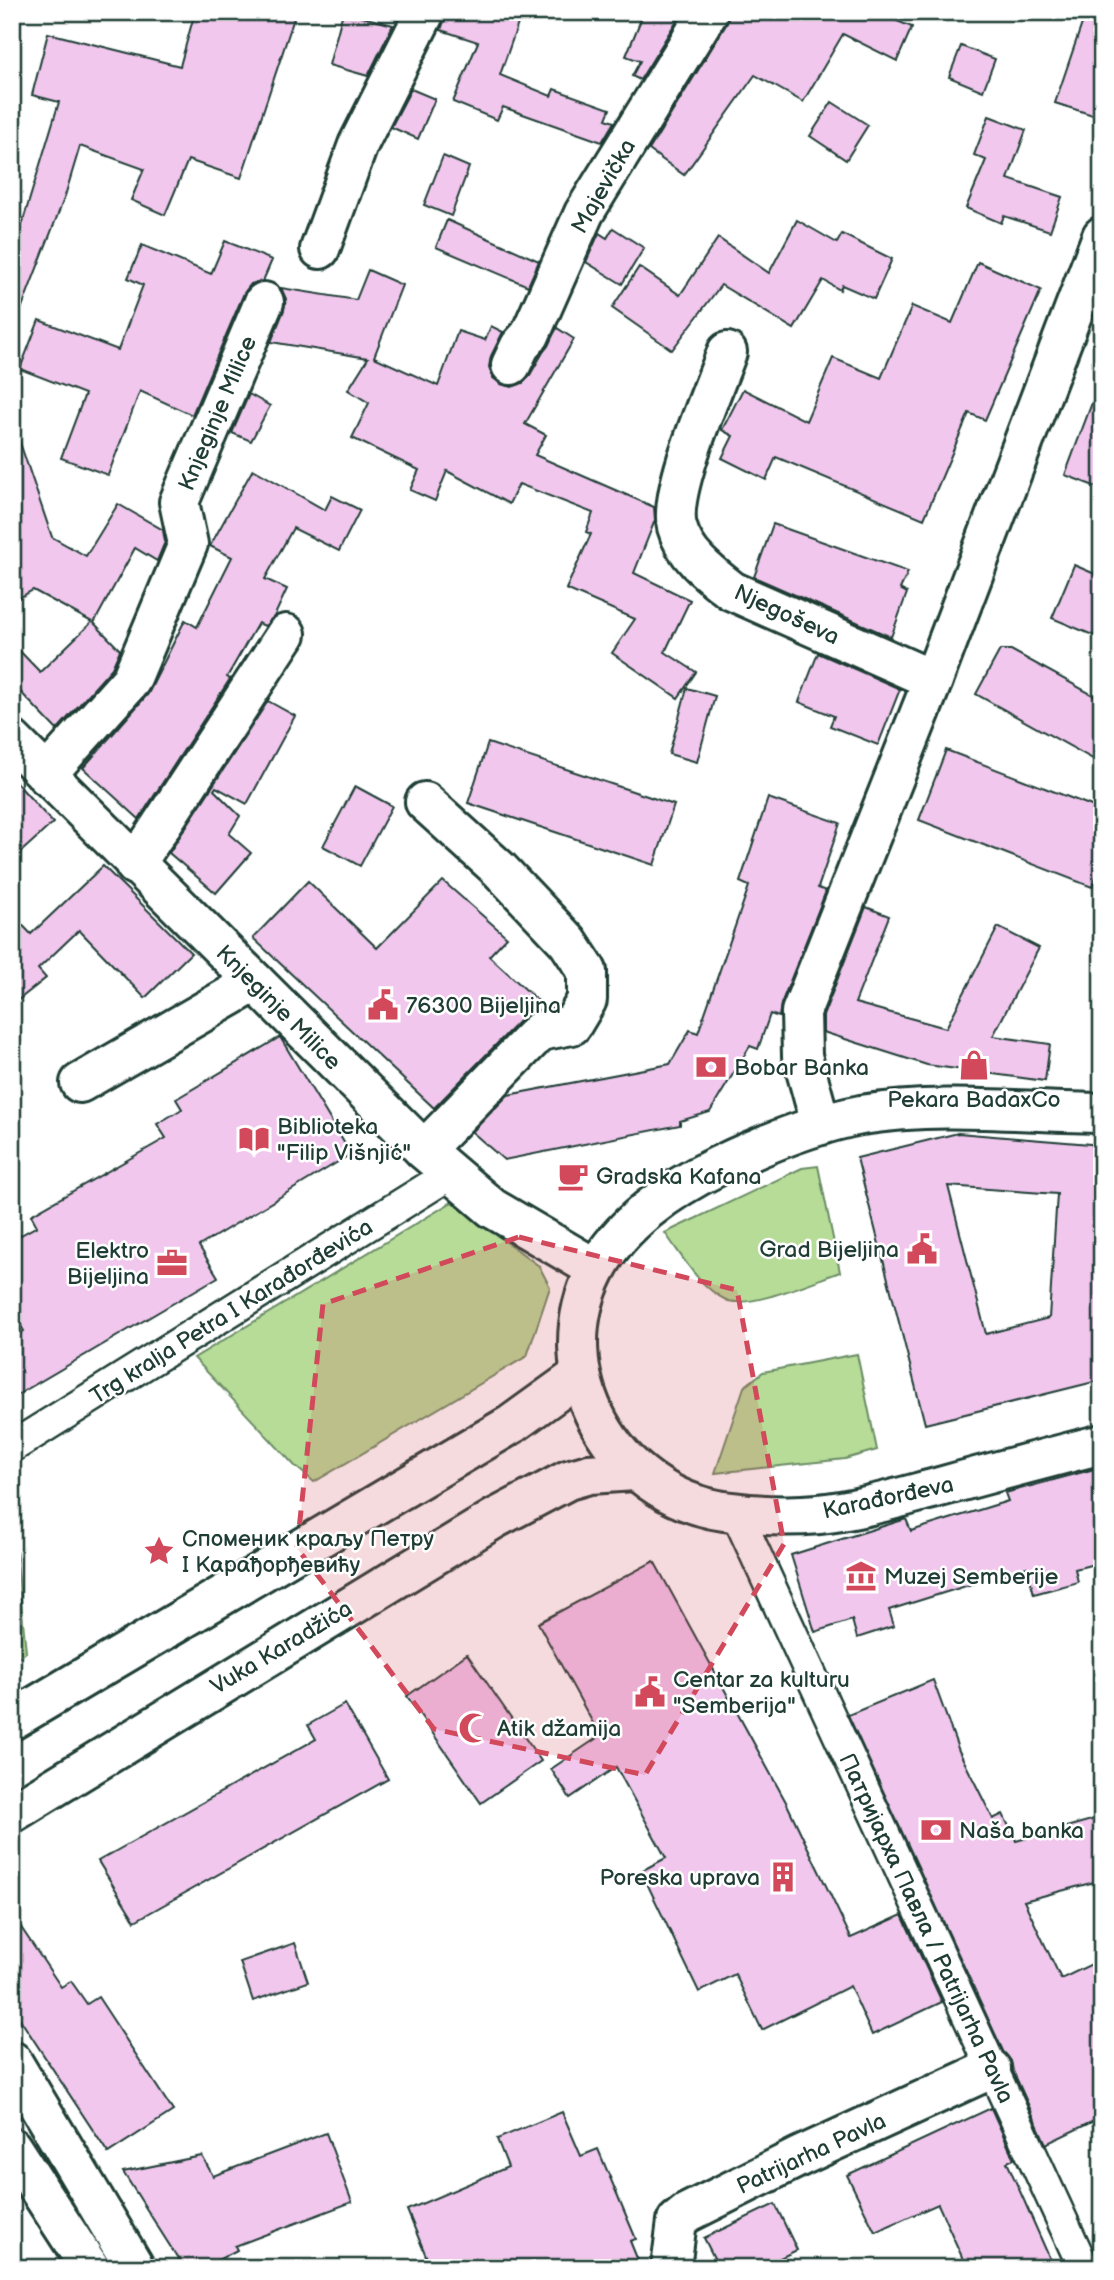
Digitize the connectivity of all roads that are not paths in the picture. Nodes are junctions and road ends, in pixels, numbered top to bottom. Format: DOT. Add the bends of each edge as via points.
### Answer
graph roads {
  1 [pos="425,12"];
  2 [pos="708,12"];
  3 [pos="1102,236"];
  4 [pos="320,249"];
  5 [pos="264,302"];
  6 [pos="727,352"];
  7 [pos="511,365"];
  8 [pos="286,634"];
  9 [pos="933,680"];
  10 [pos="12,740"];
  11 [pos="46,775"];
  12 [pos="425,802"];
  13 [pos="135,865"];
  14 [pos="255,982"];
  15 [pos="80,1083"];
  16 [pos="1102,1113"];
  17 [pos="821,1125"];
  18 [pos="437,1162"];
  19 [pos="596,1269"];
  20 [pos="580,1376"];
  21 [pos="1102,1444"];
  22 [pos="12,1447"];
  23 [pos="635,1471"];
  24 [pos="736,1512"];
  25 [pos="12,1720"];
  26 [pos="12,1813"];
  27 [pos="12,2061"];
  28 [pos="991,2069"];
  29 [pos="12,2148"];
  30 [pos="90,2268"];
  31 [pos="135,2268"];
  32 [pos="671,2268"];
  33 [pos="1084,2268"];
  1 -- 4 [label="street" via="358,145"];
  2 -- 7 [label="street, Majevička" via="583,213 530,335"];
  3 -- 9 [label="street"];
  5 -- 11 [label="street, Knjeginje Milice" via="179,502 188,544 131,680"];
  6 -- 9 [label="street, Njegoševa" via="677,495 678,530 691,554 732,591"];
  8 -- 13 [label="street"];
  9 -- 17 [label="street" via="801,1012 802,1056"];
  10 -- 11 [label="street, Knjeginje Milice"];
  11 -- 13 [label="street, Knjeginje Milice"];
  12 -- 18 [label="street" via="499,869 568,942 587,971 587,1000 572,1025 540,1031"];
  13 -- 14 [label="street, Knjeginje Milice"];
  14 -- 15 [label="street"];
  14 -- 18 [label="street, Knjeginje Milice"];
  16 -- 17 [label="street, Karađorđeva" via="961,1108 863,1115"];
  17 -- 19 [label="street, Karađorđeva" via="716,1167 670,1195 635,1219"];
  18 -- 19 [label="street, Knjeginje Milice" via="492,1208"];
  18 -- 22 [label="street, Trg kralja Petra I Karađorđevića"];
  19 -- 20 [label="street, Karađorđeva" via="581,1311"];
  20 -- 23 [label="street, Karađorđeva" via="590,1409 608,1441"];
  20 -- 25 [label="street" via="512,1424"];
  21 -- 24 [label="street, Karađorđeva" via="891,1500 818,1514"];
  23 -- 24 [label="street, Karađorđeva" via="681,1499"];
  23 -- 26 [label="street, Vuka Karadžića" via="568,1480 494,1519"];
  24 -- 28 [label="street, Патријарха Павла / Patrijarha Pavla"];
  27 -- 31 [label="street"];
  28 -- 32 [label="street, Patrijarha Pavla" via="687,2213 677,2221"];
  28 -- 33 [label="street, Патријарха Павла / Patrijarha Pavla"];
  29 -- 30 [label="street"];
}
